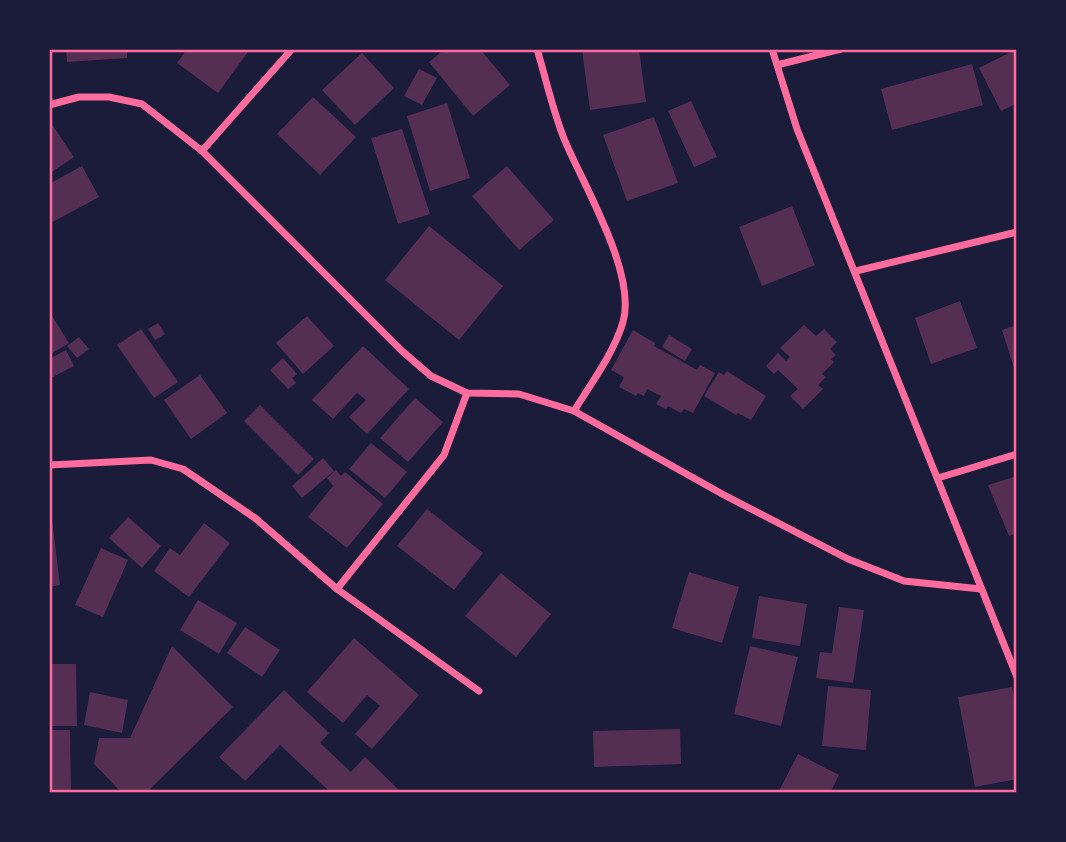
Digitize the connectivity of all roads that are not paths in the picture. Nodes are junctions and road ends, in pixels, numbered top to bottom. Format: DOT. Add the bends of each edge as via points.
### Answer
graph roads {
  1 [pos="292,49"];
  2 [pos="537,49"];
  3 [pos="772,49"];
  4 [pos="841,49"];
  5 [pos="777,65"];
  6 [pos="49,105"];
  7 [pos="202,151"];
  8 [pos="1017,232"];
  9 [pos="856,271"];
  10 [pos="467,393"];
  11 [pos="574,411"];
  12 [pos="1017,454"];
  13 [pos="49,465"];
  14 [pos="938,478"];
  15 [pos="337,589"];
  16 [pos="981,589"];
  17 [pos="1017,677"];
  18 [pos="479,691"];
  1 -- 7 [label="street"];
  2 -- 11 [label="street" via="564,139 611,243 624,290 624,321"];
  3 -- 5 [label="street"];
  4 -- 5 [label="street"];
  5 -- 9 [label="street" via="797,129"];
  6 -- 7 [label="street" via="79,97 142,104"];
  7 -- 10 [label="street" via="402,351 430,376"];
  8 -- 9 [label="street"];
  9 -- 14 [label="street"];
  10 -- 11 [label="street" via="519,394"];
  10 -- 15 [label="street" via="444,455"];
  11 -- 16 [label="street" via="848,559 904,581"];
  12 -- 14 [label="street"];
  13 -- 15 [label="street" via="150,460 183,469 255,518"];
  14 -- 16 [label="street"];
  15 -- 18 [label="street"];
  16 -- 17 [label="street"];
}
